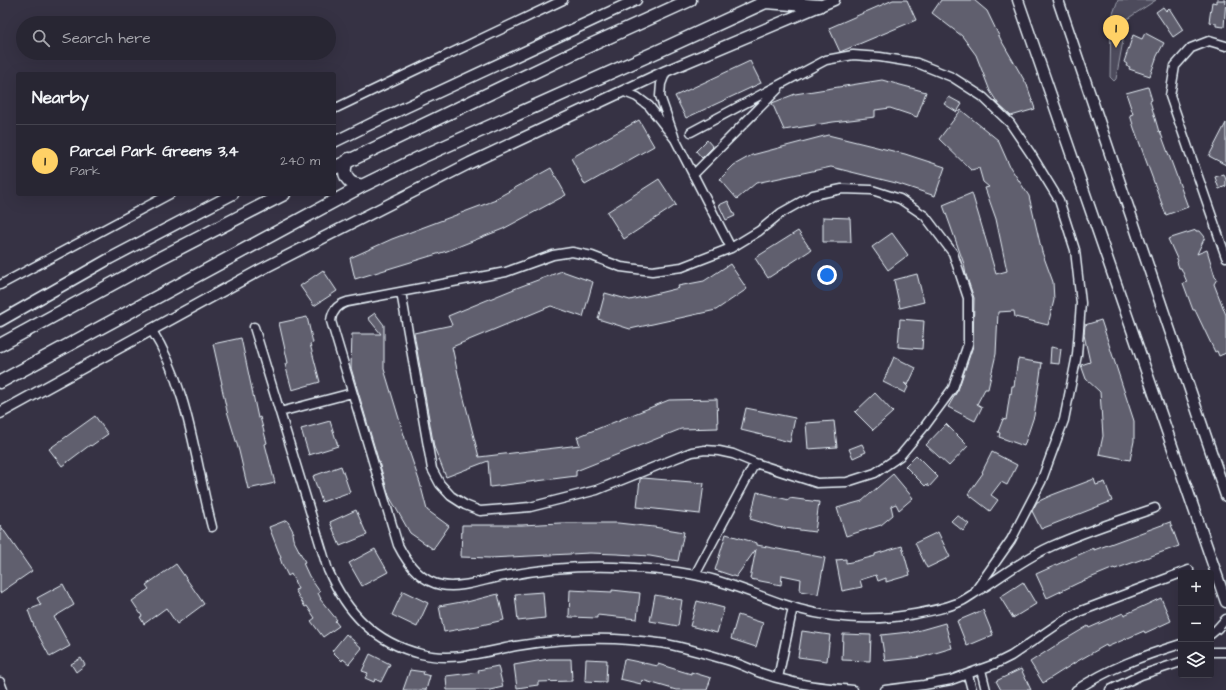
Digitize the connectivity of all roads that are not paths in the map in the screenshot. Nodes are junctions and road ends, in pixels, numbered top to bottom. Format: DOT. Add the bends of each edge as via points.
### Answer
graph roads {
  1 [pos="563,0"];
  2 [pos="636,0"];
  3 [pos="690,0"];
  4 [pos="834,0"];
  5 [pos="1018,0"];
  6 [pos="1058,0"];
  7 [pos="768,1"];
  8 [pos="820,6"];
  9 [pos="1226,46"];
  10 [pos="666,71"];
  11 [pos="784,83"];
  12 [pos="622,91"];
  13 [pos="336,109"];
  14 [pos="691,132"];
  15 [pos="675,139"];
  16 [pos="336,141"];
  17 [pos="349,159"];
  18 [pos="336,167"];
  19 [pos="693,175"];
  20 [pos="364,185"];
  21 [pos="166,196"];
  22 [pos="229,196"];
  23 [pos="280,196"];
  24 [pos="331,199"];
  25 [pos="731,248"];
  26 [pos="1226,257"];
  27 [pos="0,285"];
  28 [pos="401,292"];
  29 [pos="0,321"];
  30 [pos="254,328"];
  31 [pos="151,329"];
  32 [pos="0,345"];
  33 [pos="0,382"];
  34 [pos="352,393"];
  35 [pos="280,412"];
  36 [pos="0,413"];
  37 [pos="755,463"];
  38 [pos="1226,496"];
  39 [pos="1155,508"];
  40 [pos="212,527"];
  41 [pos="1178,574"];
  42 [pos="695,575"];
  43 [pos="973,594"];
  44 [pos="1226,602"];
  45 [pos="793,607"];
  46 [pos="1226,619"];
  47 [pos="1214,632"];
  48 [pos="1178,647"];
  49 [pos="1214,652"];
  50 [pos="1226,652"];
  51 [pos="1178,663"];
  52 [pos="981,670"];
  53 [pos="968,675"];
  54 [pos="778,678"];
  55 [pos="0,682"];
  56 [pos="3,690"];
  57 [pos="853,690"];
  58 [pos="885,690"];
  59 [pos="972,690"];
  60 [pos="986,690"];
  61 [pos="1076,690"];
  62 [pos="1110,690"];
  1 -- 13 [label="street"];
  2 -- 16 [label="street"];
  3 -- 17 [label="main road"];
  4 -- 8 [label="street"];
  5 -- 44 [label="street"];
  6 -- 38 [label="street"];
  7 -- 8 [label="main road"];
  7 -- 20 [label="main road"];
  8 -- 10 [label="street"];
  9 -- 26 [label="street" via="1209,40 1191,48 1175,66 1170,96"];
  10 -- 12 [label="street"];
  10 -- 15 [label="street" via="660,96"];
  11 -- 14 [label="street"];
  11 -- 19 [label="street"];
  11 -- 43 [label="street" via="826,60 853,55 917,63 952,77 983,97 1010,123 1059,200 1075,250 1081,302 1077,355 1064,420 1041,482 1018,527"];
  12 -- 15 [label="street" via="637,97 649,106"];
  12 -- 31 [label="street" via="470,163"];
  15 -- 19 [label="street"];
  17 -- 18 [label="main road"];
  17 -- 20 [label="main road" via="344,170 346,178 352,184"];
  19 -- 25 [label="street"];
  20 -- 24 [label="main road"];
  21 -- 27 [label="street"];
  22 -- 29 [label="street" via="109,259"];
  23 -- 32 [label="main road"];
  24 -- 33 [label="main road"];
  25 -- 28 [label="street" via="682,267 652,271 621,267 592,256 572,252 553,254 506,272"];
  25 -- 37 [label="street" via="759,231 781,213 813,195 842,189 872,190 900,200 925,216 953,253 968,298 968,344 953,388 900,456 875,473 847,482 817,483"];
  28 -- 34 [label="street" via="342,304 334,311 331,321"];
  28 -- 37 [label="street" via="432,469 440,484 451,496 465,505 480,511 530,507 597,490 692,452 705,450 732,454"];
  30 -- 35 [label="street"];
  31 -- 36 [label="street"];
  31 -- 40 [label="street" via="168,358 180,391"];
  34 -- 35 [label="street"];
  34 -- 42 [label="street" via="398,545 411,566 429,581 450,586 548,570 591,567 635,568"];
  35 -- 54 [label="street" via="328,570 350,609 382,638 401,648 442,657 472,655 554,641 629,640 666,644 729,661"];
  37 -- 42 [label="street"];
  39 -- 43 [label="street" via="1052,546"];
  41 -- 52 [label="street" via="1081,612 1058,624 1011,656"];
  42 -- 45 [label="street"];
  43 -- 45 [label="street" via="959,602 934,610 887,618 836,616"];
  45 -- 54 [label="street"];
  46 -- 47 [label="street"];
  48 -- 61 [label="street" via="1135,659"];
  49 -- 50 [label="street"];
  51 -- 62 [label="street" via="1141,675"];
  52 -- 53 [label="street"];
  52 -- 60 [label="street"];
  53 -- 58 [label="street" via="924,686"];
  53 -- 59 [label="street"];
  54 -- 57 [label="street" via="825,688"];
  55 -- 56 [label="street"];
}
